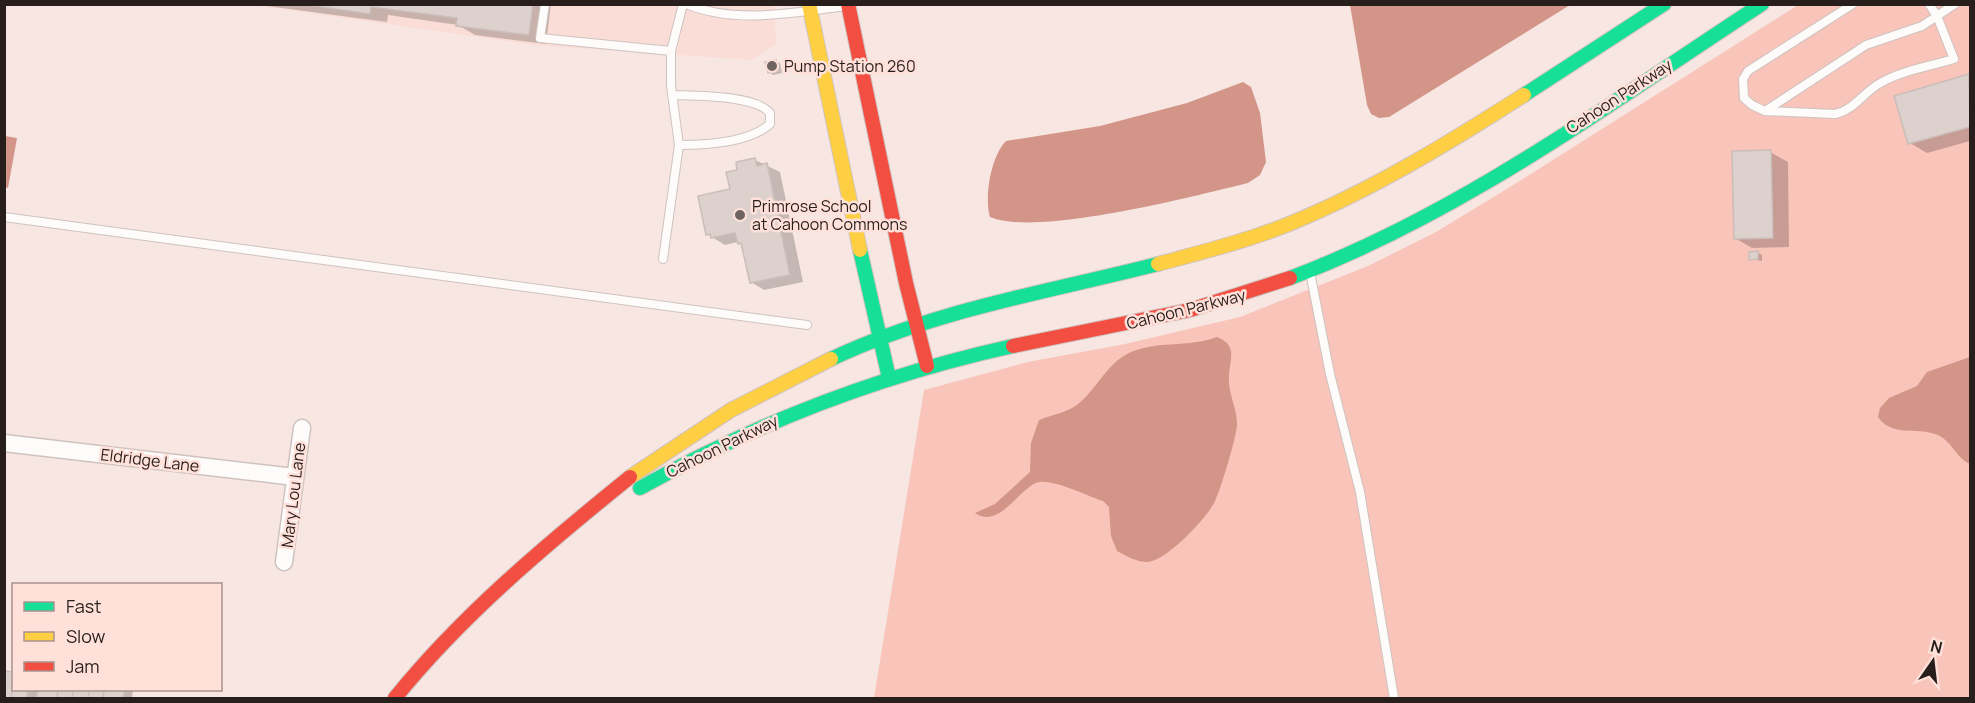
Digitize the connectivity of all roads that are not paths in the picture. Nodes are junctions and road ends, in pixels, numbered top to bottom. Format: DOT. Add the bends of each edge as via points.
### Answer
graph roads {
  1 [pos="545,4"];
  2 [pos="685,4"];
  3 [pos="1664,4"];
  4 [pos="1762,4"];
  5 [pos="1853,4"];
  6 [pos="1929,4"];
  7 [pos="1956,4"];
  8 [pos="848,5"];
  9 [pos="810,7"];
  10 [pos="1937,16"];
  11 [pos="671,51"];
  12 [pos="672,95"];
  13 [pos="1765,111"];
  14 [pos="679,146"];
  15 [pos="4,217"];
  16 [pos="663,259"];
  17 [pos="1310,272"];
  18 [pos="917,324"];
  19 [pos="807,325"];
  20 [pos="879,338"];
  21 [pos="927,366"];
  22 [pos="889,378"];
  23 [pos="302,428"];
  24 [pos="4,443"];
  25 [pos="295,477"];
  26 [pos="573,527"];
  27 [pos="284,562"];
  28 [pos="395,699"];
  29 [pos="1394,699"];
  1 -- 11 [label="lane" via="540,38"];
  2 -- 9 [label="lane" via="709,14 752,17"];
  2 -- 11 [label="lane"];
  3 -- 18 [label="street, Cahoon Parkway" via="1434,152 1310,215 1179,260"];
  4 -- 17 [label="street, Cahoon Parkway" via="1458,198 1369,246"];
  5 -- 13 [label="lane" via="1748,71 1743,79 1744,98"];
  6 -- 10 [label="lane"];
  7 -- 10 [label="lane"];
  8 -- 9 [label="lane"];
  8 -- 18 [label="street"];
  9 -- 20 [label="street"];
  10 -- 13 [label="lane" via="1922,27 1866,45"];
  10 -- 13 [label="lane" via="1954,59 1889,79 1846,112"];
  11 -- 12 [label="lane"];
  12 -- 14 [label="lane"];
  12 -- 14 [label="lane" via="749,102 764,106 770,113 770,124 761,132 704,145"];
  14 -- 16 [label="lane"];
  15 -- 19 [label="lane"];
  17 -- 21 [label="street, Cahoon Parkway" via="1178,314"];
  17 -- 29 [label="lane" via="1360,492"];
  18 -- 20 [label="street, Cahoon Parkway"];
  18 -- 21 [label="street"];
  20 -- 22 [label="street"];
  20 -- 26 [label="street, Cahoon Parkway" via="816,366 707,426 633,475"];
  21 -- 22 [label="street, Cahoon Parkway"];
  22 -- 26 [label="street, Cahoon Parkway" via="742,434"];
  23 -- 25 [label="street, Mary Lou Lane"];
  24 -- 25 [label="street, Eldridge Lane"];
  25 -- 27 [label="street, Mary Lou Lane"];
  26 -- 28 [label="street, Cahoon Parkway" via="515,574 450,636"];
}
